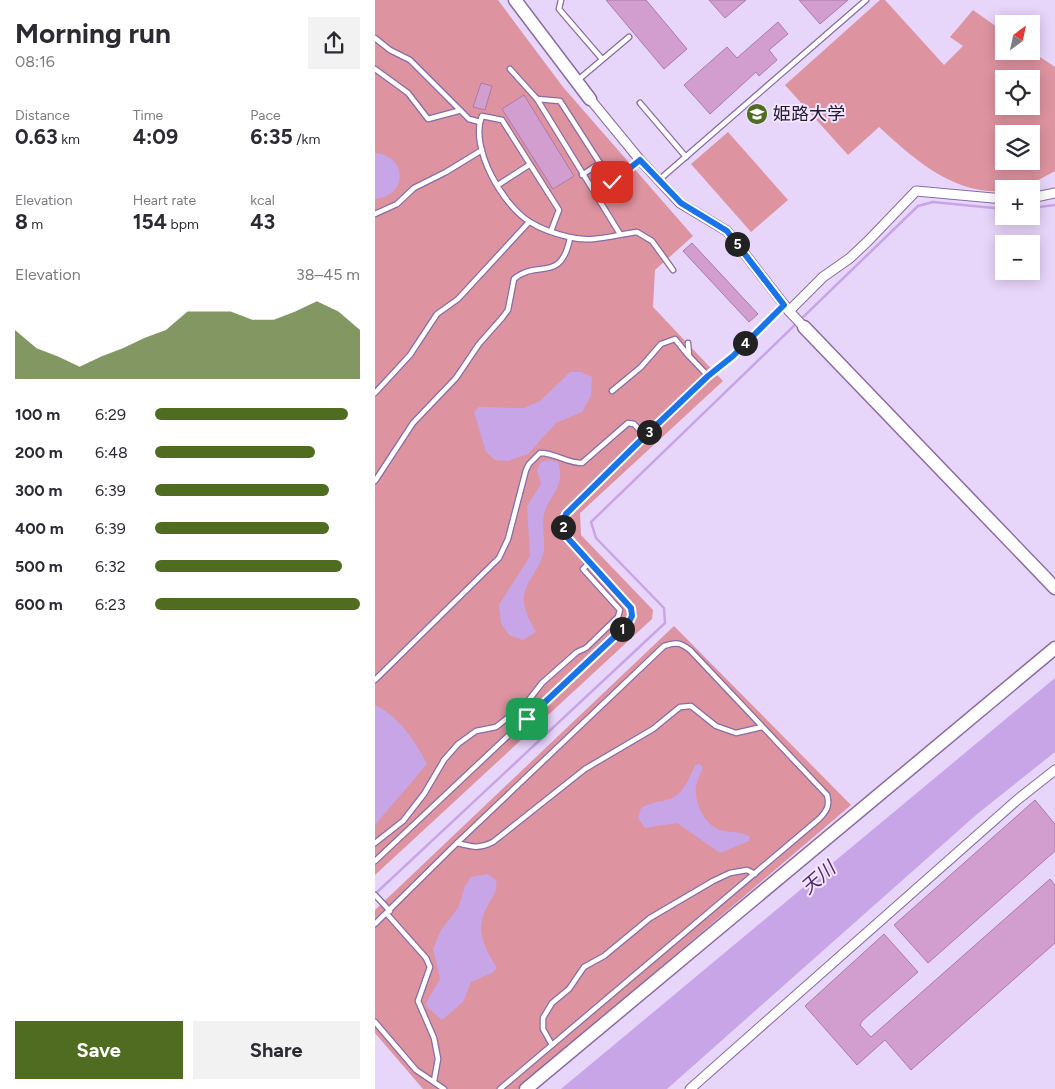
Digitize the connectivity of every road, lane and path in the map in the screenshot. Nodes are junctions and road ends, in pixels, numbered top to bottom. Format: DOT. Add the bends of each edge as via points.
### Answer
graph roads {
  1 [pos="515,0"];
  2 [pos="561,0"];
  3 [pos="866,0"];
  4 [pos="629,37"];
  5 [pos="375,38"];
  6 [pos="603,59"];
  7 [pos="375,68"];
  8 [pos="510,69"];
  9 [pos="576,82"];
  10 [pos="537,99"];
  11 [pos="590,99"];
  12 [pos="641,103"];
  13 [pos="458,110"];
  14 [pos="480,122"];
  15 [pos="482,150"];
  16 [pos="687,156"];
  17 [pos="640,160"];
  18 [pos="600,163"];
  19 [pos="529,165"];
  20 [pos="582,175"];
  21 [pos="659,180"];
  22 [pos="612,182"];
  23 [pos="498,186"];
  24 [pos="1055,193"];
  25 [pos="597,196"];
  26 [pos="1040,196"];
  27 [pos="995,199"];
  28 [pos="375,214"];
  29 [pos="529,222"];
  30 [pos="551,231"];
  31 [pos="620,234"];
  32 [pos="570,238"];
  33 [pos="673,270"];
  34 [pos="786,308"];
  35 [pos="804,327"];
  36 [pos="688,343"];
  37 [pos="689,356"];
  38 [pos="708,376"];
  39 [pos="612,391"];
  40 [pos="375,392"];
  41 [pos="645,436"];
  42 [pos="375,481"];
  43 [pos="589,562"];
  44 [pos="1055,588"];
  45 [pos="1055,648"];
  46 [pos="375,680"];
  47 [pos="762,727"];
  48 [pos="1055,770"];
  49 [pos="375,843"];
  50 [pos="457,843"];
  51 [pos="375,861"];
  52 [pos="755,874"];
  53 [pos="375,895"];
  54 [pos="388,912"];
  55 [pos="375,924"];
  56 [pos="375,1022"];
  57 [pos="552,1045"];
  58 [pos="434,1080"];
  59 [pos="444,1089"];
  60 [pos="500,1089"];
  61 [pos="526,1089"];
  62 [pos="690,1089"];
  1 -- 9 [label="street"];
  2 -- 6 [label="lane" via="559,9"];
  3 -- 16 [label="lane"];
  4 -- 6 [label="lane"];
  5 -- 13 [label="lane" via="410,60"];
  6 -- 9 [label="lane"];
  7 -- 13 [label="lane" via="408,93 428,119"];
  8 -- 10 [label="lane"];
  9 -- 11 [label="street"];
  10 -- 18 [label="lane" via="560,101"];
  10 -- 20 [label="lane"];
  11 -- 17 [label="street"];
  12 -- 16 [label="lane"];
  13 -- 14 [label="lane" via="469,120"];
  14 -- 15 [label="lane"];
  14 -- 19 [label="lane" via="482,116 503,120"];
  15 -- 23 [label="lane"];
  15 -- 28 [label="lane" via="414,188 397,204"];
  16 -- 21 [label="lane"];
  17 -- 21 [label="street"];
  17 -- 22 [label="lane"];
  18 -- 20 [label="lane"];
  18 -- 22 [label="lane"];
  19 -- 23 [label="lane"];
  19 -- 30 [label="lane" via="559,210"];
  20 -- 25 [label="lane"];
  21 -- 34 [label="street" via="681,203 727,231"];
  22 -- 25 [label="lane"];
  23 -- 29 [label="lane"];
  24 -- 26 [label="street"];
  25 -- 31 [label="lane"];
  27 -- 34 [label="street" via="916,191 850,258"];
  29 -- 30 [label="lane"];
  29 -- 40 [label="lane" via="458,299 437,314 410,355"];
  30 -- 32 [label="lane"];
  31 -- 32 [label="lane" via="596,240"];
  31 -- 33 [label="lane" via="637,232 652,241"];
  32 -- 42 [label="lane" via="567,254 553,267 514,279 508,310 456,378 413,423"];
  34 -- 35 [label="street"];
  34 -- 38 [label="lane"];
  35 -- 44 [label="street"];
  36 -- 37 [label="lane"];
  37 -- 38 [label="lane"];
  37 -- 39 [label="lane" via="675,339 661,344"];
  38 -- 41 [label="lane"];
  41 -- 43 [label="lane" via="566,514 562,525 565,535"];
  41 -- 46 [label="lane" via="634,424 628,423 582,463 573,463 551,453 540,453 526,470 508,539 499,558"];
  43 -- 49 [label="lane" via="583,569 620,610 618,617 586,648 541,683 528,701 510,716 496,726 476,731 458,744 403,820"];
  43 -- 51 [label="lane" via="631,608 628,624"];
  45 -- 61 [label="street"];
  47 -- 50 [label="lane" via="737,733 717,726 691,706 680,707 653,729 585,769 493,842 482,848"];
  47 -- 50 [label="lane" via="683,644 675,642 664,646"];
  47 -- 52 [label="lane" via="827,795 829,802 825,813"];
  48 -- 62 [label="street"];
  50 -- 54 [label="lane"];
  52 -- 57 [label="lane"];
  52 -- 57 [label="lane" via="747,870 713,881 650,918 604,956 584,967 543,1018 543,1028"];
  53 -- 54 [label="lane"];
  54 -- 55 [label="lane"];
  54 -- 58 [label="lane" via="430,967 418,1001 434,1038 438,1059"];
  56 -- 58 [label="lane" via="416,1070"];
  57 -- 60 [label="lane"];
  58 -- 59 [label="lane"];
}
